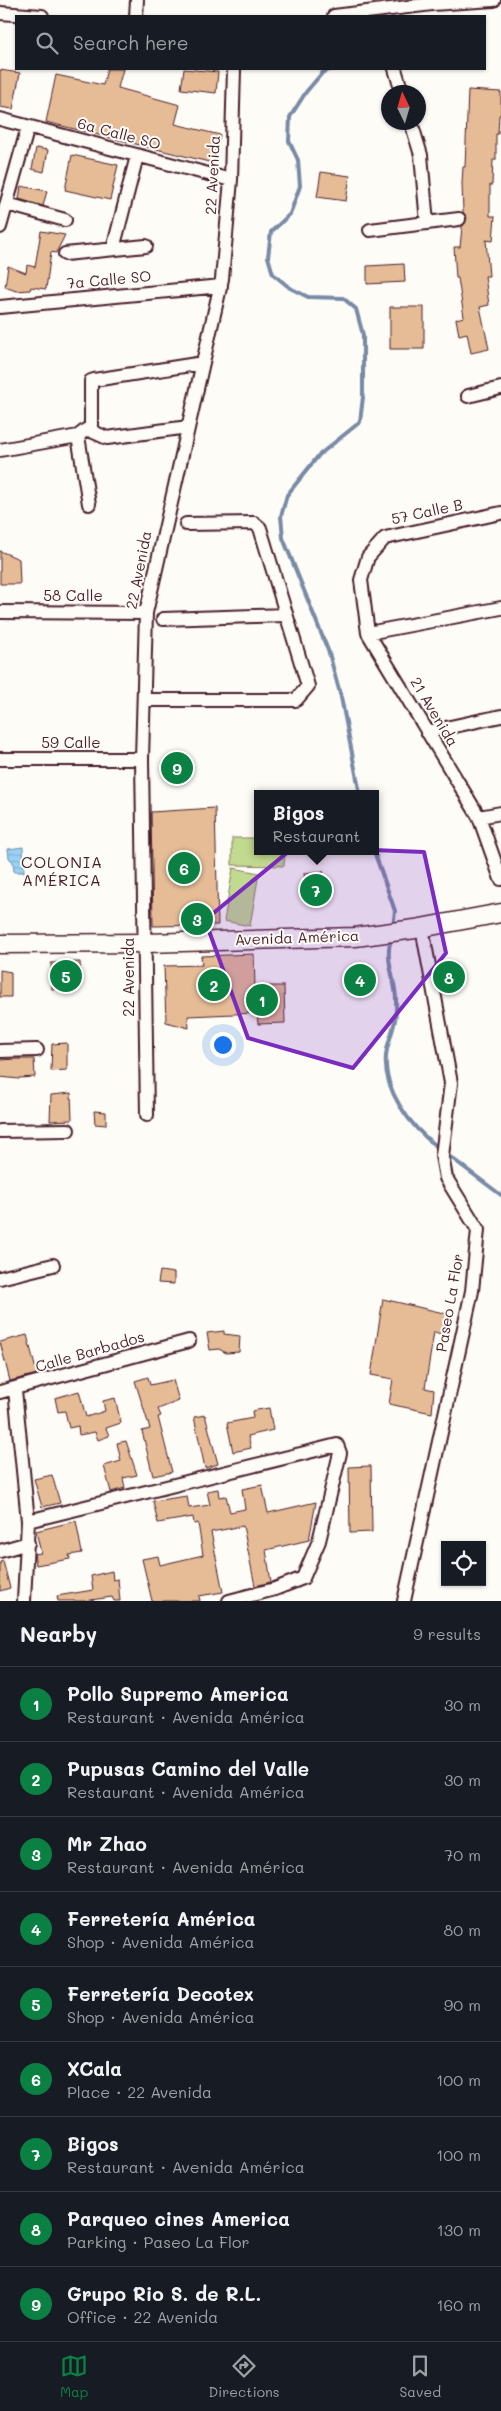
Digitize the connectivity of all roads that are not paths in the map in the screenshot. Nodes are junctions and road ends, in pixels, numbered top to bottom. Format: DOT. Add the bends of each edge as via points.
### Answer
graph roads {
  1 [pos="137,0"];
  2 [pos="494,0"];
  3 [pos="0,13"];
  4 [pos="379,14"];
  5 [pos="28,15"];
  6 [pos="136,15"];
  7 [pos="356,15"];
  8 [pos="234,70"];
  9 [pos="395,70"];
  10 [pos="400,85"];
  11 [pos="0,119"];
  12 [pos="28,127"];
  13 [pos="413,130"];
  14 [pos="137,156"];
  15 [pos="231,180"];
  16 [pos="7,204"];
  17 [pos="459,219"];
  18 [pos="65,220"];
  19 [pos="427,223"];
  20 [pos="0,227"];
  21 [pos="370,230"];
  22 [pos="146,246"];
  23 [pos="113,249"];
  24 [pos="65,254"];
  25 [pos="221,286"];
  26 [pos="0,307"];
  27 [pos="203,363"];
  28 [pos="501,388"];
  29 [pos="468,396"];
  30 [pos="188,427"];
  31 [pos="84,433"];
  32 [pos="0,450"];
  33 [pos="89,504"];
  34 [pos="501,513"];
  35 [pos="186,524"];
  36 [pos="368,556"];
  37 [pos="501,608"];
  38 [pos="0,612"];
  39 [pos="146,612"];
  40 [pos="286,616"];
  41 [pos="163,619"];
  42 [pos="368,633"];
  43 [pos="144,700"];
  44 [pos="501,716"];
  45 [pos="426,732"];
  46 [pos="142,758"];
  47 [pos="0,759"];
  48 [pos="501,813"];
  49 [pos="479,817"];
  50 [pos="501,879"];
  51 [pos="501,913"];
  52 [pos="418,929"];
  53 [pos="146,943"];
  54 [pos="0,944"];
  55 [pos="37,1050"];
  56 [pos="0,1051"];
  57 [pos="147,1115"];
  58 [pos="68,1130"];
  59 [pos="0,1131"];
  60 [pos="53,1266"];
  61 [pos="0,1278"];
  62 [pos="189,1341"];
  63 [pos="15,1390"];
  64 [pos="0,1392"];
  65 [pos="28,1521"];
  66 [pos="28,1543"];
  67 [pos="0,1551"];
  68 [pos="24,1601"];
  69 [pos="229,1601"];
  70 [pos="404,1601"];
  1 -- 6 [label="street"];
  2 -- 4 [label="street" via="432,4"];
  3 -- 5 [label="street"];
  4 -- 7 [label="street"];
  8 -- 15 [label="street, 22 Avenida"];
  9 -- 10 [label="street"];
  11 -- 12 [label="street, 6a Calle SO"];
  12 -- 14 [label="street, 6a Calle SO"];
  12 -- 16 [label="street"];
  13 -- 19 [label="street" via="421,156"];
  14 -- 15 [label="street, 6a Calle SO"];
  14 -- 23 [label="street"];
  15 -- 25 [label="street, 22 Avenida"];
  16 -- 18 [label="street"];
  16 -- 20 [label="street"];
  17 -- 19 [label="street"];
  19 -- 21 [label="street"];
  22 -- 23 [label="street"];
  23 -- 24 [label="street"];
  25 -- 26 [label="street, 7a Calle SO"];
  25 -- 27 [label="street, 22 Avenida"];
  27 -- 30 [label="street, 22 Avenida"];
  27 -- 31 [label="street" via="92,380 91,426"];
  28 -- 29 [label="street"];
  30 -- 31 [label="street" via="107,438"];
  30 -- 39 [label="street, 22 Avenida"];
  31 -- 32 [label="street"];
  31 -- 33 [label="street"];
  34 -- 36 [label="street, 57 Calle B" via="385,538"];
  35 -- 40 [label="street" via="254,523 260,528"];
  36 -- 42 [label="street, 21 Avenida" via="361,580"];
  37 -- 42 [label="street"];
  38 -- 39 [label="street, 58 Calle"];
  39 -- 43 [label="street, 22 Avenida"];
  40 -- 41 [label="street"];
  40 -- 43 [label="street" via="308,686 296,700"];
  42 -- 45 [label="street, 21 Avenida"];
  43 -- 46 [label="street, 22 Avenida"];
  44 -- 45 [label="street"];
  45 -- 49 [label="street, 21 Avenida"];
  46 -- 47 [label="street, 59 Calle"];
  46 -- 53 [label="street, 22 Avenida"];
  48 -- 49 [label="street"];
  49 -- 50 [label="street, 21 Avenida"];
  51 -- 52 [label="main road, Avenida América"];
  52 -- 53 [label="main road, Avenida América" via="355,937"];
  52 -- 70 [label="street, Paseo La Flor" via="451,1083 442,1156 446,1178 478,1230 472,1290"];
  53 -- 54 [label="main road, Avenida América"];
  53 -- 57 [label="street, 22 Avenida"];
  55 -- 56 [label="street"];
  58 -- 59 [label="street"];
  60 -- 61 [label="street"];
  62 -- 63 [label="street, Calle Barbados"];
  63 -- 64 [label="street, Calle Barbados"];
  63 -- 65 [label="street"];
  65 -- 66 [label="street"];
  65 -- 69 [label="street" via="337,1445 340,1453 319,1541 302,1578"];
  66 -- 67 [label="street"];
  66 -- 68 [label="street"];
}
